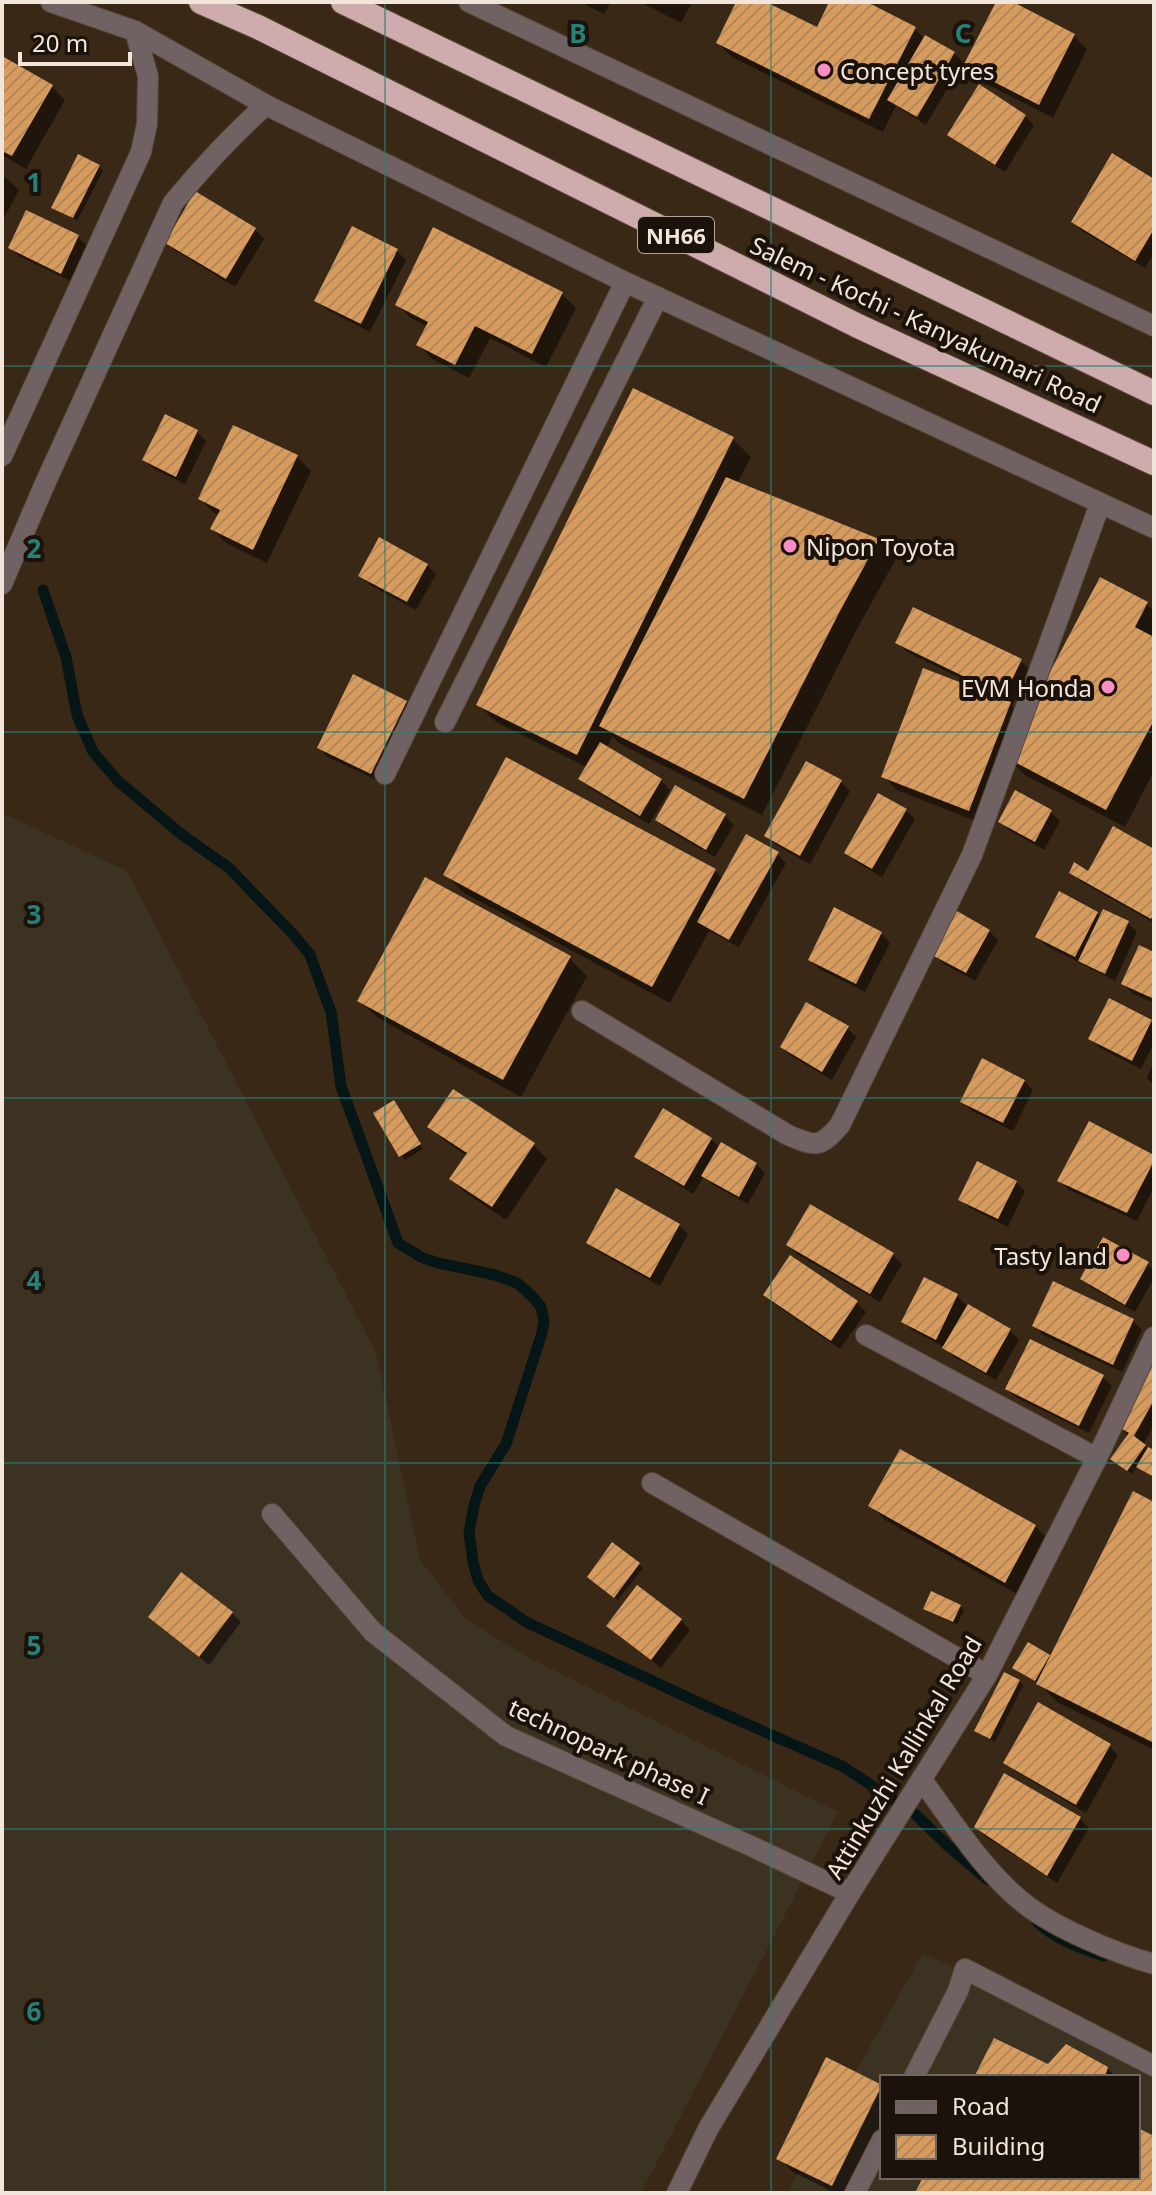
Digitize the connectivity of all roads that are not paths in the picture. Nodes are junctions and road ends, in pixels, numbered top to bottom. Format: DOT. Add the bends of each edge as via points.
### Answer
graph roads {
  1 [pos="51,2"];
  2 [pos="201,2"];
  3 [pos="343,2"];
  4 [pos="469,2"];
  5 [pos="135,31"];
  6 [pos="266,105"];
  7 [pos="625,282"];
  8 [pos="658,297"];
  9 [pos="1154,326"];
  10 [pos="1154,393"];
  11 [pos="2,456"];
  12 [pos="1154,463"];
  13 [pos="1100,504"];
  14 [pos="1154,528"];
  15 [pos="2,584"];
  16 [pos="445,722"];
  17 [pos="385,774"];
  18 [pos="582,1011"];
  19 [pos="866,1335"];
  20 [pos="1154,1337"];
  21 [pos="1097,1458"];
  22 [pos="652,1483"];
  23 [pos="272,1514"];
  24 [pos="987,1675"];
  25 [pos="922,1780"];
  26 [pos="850,1893"];
  27 [pos="1154,1964"];
  28 [pos="1154,2066"];
  29 [pos="915,2075"];
  30 [pos="880,2144"];
  31 [pos="677,2193"];
  32 [pos="855,2193"];
  1 -- 5 [label="street"];
  2 -- 12 [label="highway, Salem - Kochi - Kanyakumari Road / NH66" via="858,326"];
  3 -- 10 [label="highway, Salem - Kochi - Kanyakumari Road / NH66"];
  4 -- 9 [label="street"];
  5 -- 6 [label="street"];
  5 -- 11 [label="street" via="148,76 141,152"];
  6 -- 7 [label="street"];
  6 -- 15 [label="street" via="173,203"];
  7 -- 8 [label="street"];
  7 -- 17 [label="street"];
  8 -- 13 [label="street"];
  8 -- 16 [label="street"];
  13 -- 14 [label="street"];
  13 -- 18 [label="street" via="972,855 840,1125 826,1141 809,1144 788,1135"];
  19 -- 21 [label="street"];
  20 -- 21 [label="street, Attinkuzhi Kallinkal Road"];
  21 -- 24 [label="street, Attinkuzhi Kallinkal Road"];
  22 -- 24 [label="street"];
  23 -- 26 [label="street, technopark phase I" via="373,1632 506,1736"];
  24 -- 25 [label="street, Attinkuzhi Kallinkal Road"];
  25 -- 26 [label="street, Attinkuzhi Kallinkal Road"];
  25 -- 27 [label="street" via="1024,1904 1055,1924"];
  26 -- 31 [label="street, Attinkuzhi Kallinkal Road" via="708,2129"];
  28 -- 29 [label="street" via="965,1969"];
  30 -- 32 [label="street"];
}
